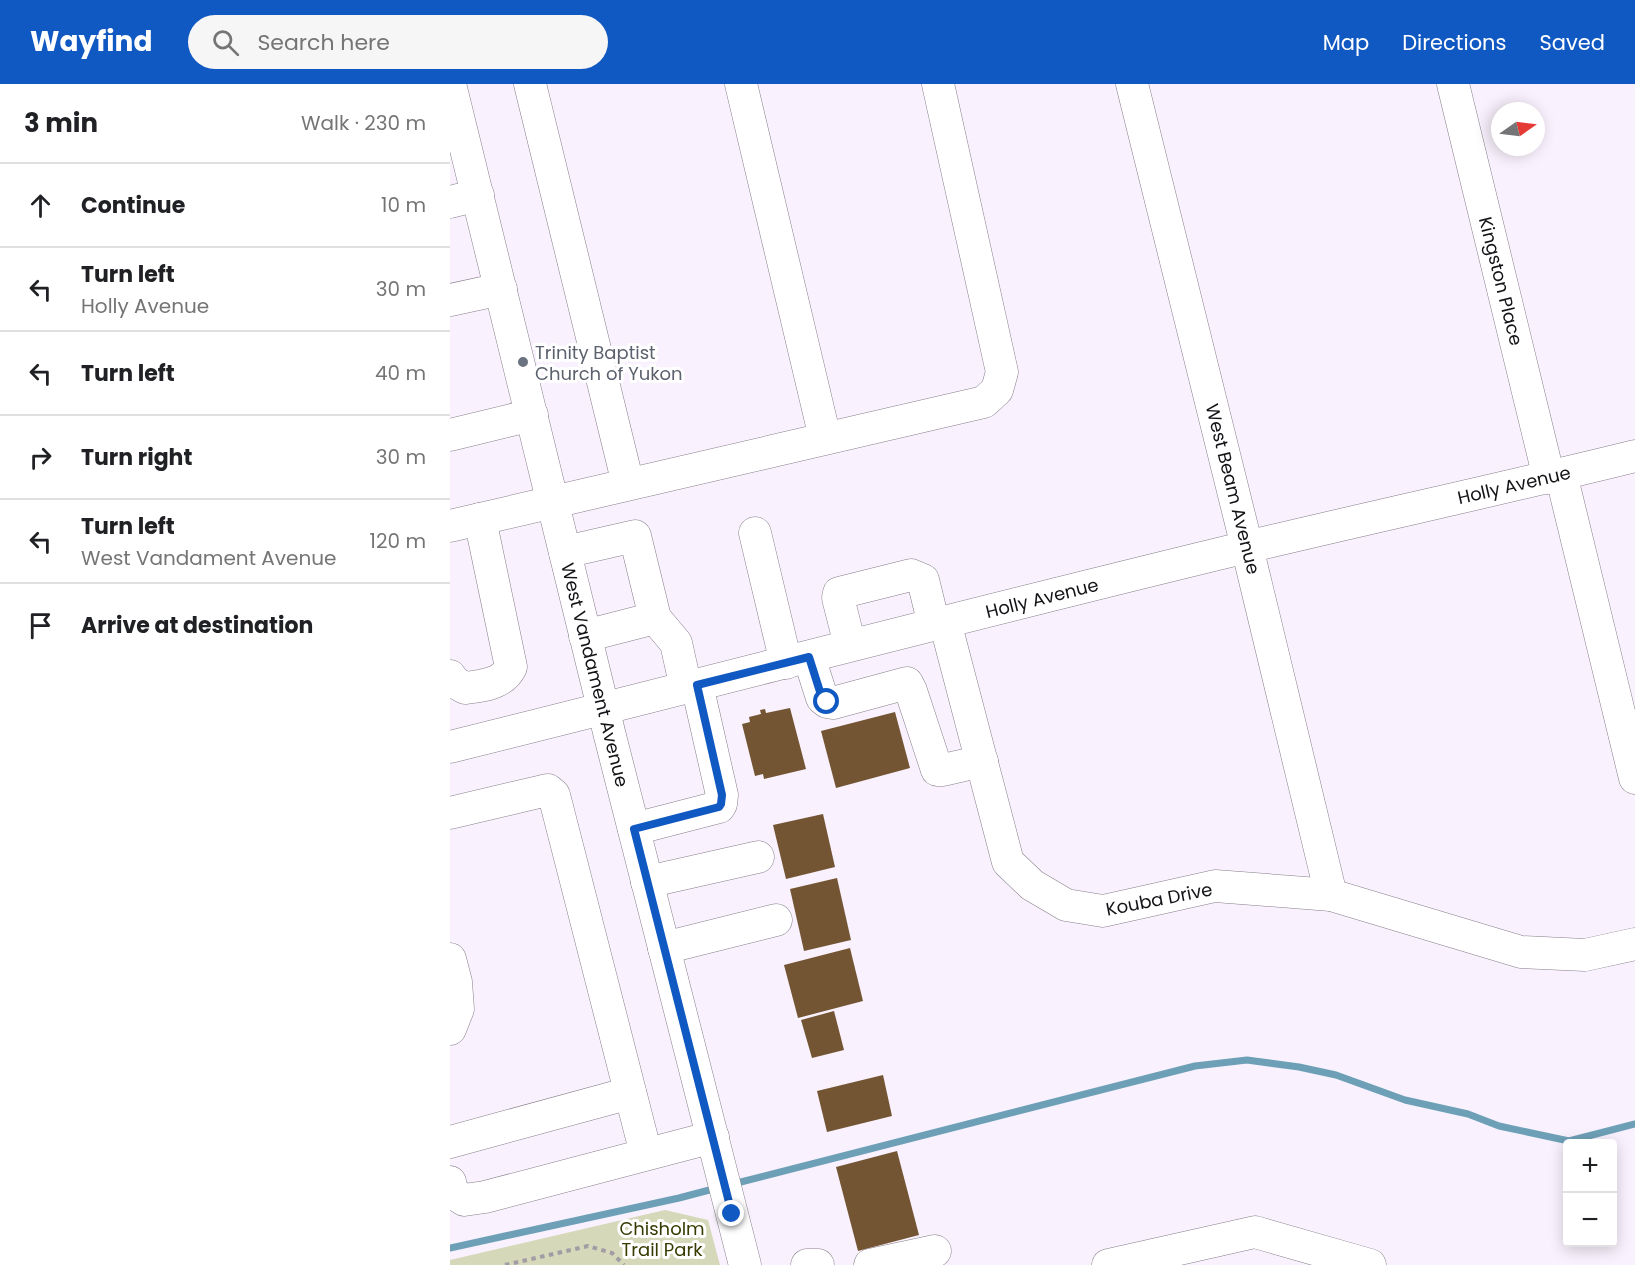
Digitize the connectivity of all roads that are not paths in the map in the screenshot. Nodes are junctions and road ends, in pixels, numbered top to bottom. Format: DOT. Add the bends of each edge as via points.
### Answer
graph roads {
  1 [pos="450,84"];
  2 [pos="530,84"];
  3 [pos="741,84"];
  4 [pos="938,84"];
  5 [pos="1132,84"];
  6 [pos="1454,84"];
  7 [pos="464,199"];
  8 [pos="501,289"];
  9 [pos="450,300"];
  10 [pos="532,415"];
  11 [pos="450,435"];
  12 [pos="825,438"];
  13 [pos="1635,456"];
  14 [pos="1555,476"];
  15 [pos="628,484"];
  16 [pos="553,501"];
  17 [pos="480,519"];
  18 [pos="450,526"];
  19 [pos="755,533"];
  20 [pos="1247,547"];
  21 [pos="565,552"];
  22 [pos="655,618"];
  23 [pos="940,624"];
  24 [pos="585,636"];
  25 [pos="850,645"];
  26 [pos="798,660"];
  27 [pos="450,676"];
  28 [pos="692,686"];
  29 [pos="603,709"];
  30 [pos="450,747"];
  31 [pos="982,761"];
  32 [pos="1635,778"];
  33 [pos="450,813"];
  34 [pos="634,829"];
  35 [pos="758,857"];
  36 [pos="647,882"];
  37 [pos="1331,895"];
  38 [pos="776,920"];
  39 [pos="1635,944"];
  40 [pos="664,948"];
  41 [pos="450,959"];
  42 [pos="450,1029"];
  43 [pos="630,1094"];
  44 [pos="450,1142"];
  45 [pos="716,1150"];
  46 [pos="646,1154"];
  47 [pos="450,1182"];
  48 [pos="935,1251"];
  49 [pos="745,1265"];
  50 [pos="807,1265"];
  51 [pos="818,1265"];
  52 [pos="870,1265"];
  53 [pos="1108,1265"];
  54 [pos="1371,1265"];
  1 -- 7 [label="street, West Vandament Avenue"];
  2 -- 15 [label="street"];
  3 -- 12 [label="street"];
  4 -- 12 [label="street" via="1002,372 997,390 984,402"];
  5 -- 20 [label="street, West Beam Avenue"];
  6 -- 14 [label="street, Kingston Place"];
  7 -- 8 [label="street, West Vandament Avenue"];
  8 -- 9 [label="street"];
  8 -- 10 [label="street, West Vandament Avenue"];
  10 -- 11 [label="street"];
  10 -- 16 [label="street, West Vandament Avenue"];
  12 -- 15 [label="street"];
  13 -- 14 [label="street, Holly Avenue"];
  14 -- 20 [label="street, Holly Avenue"];
  14 -- 32 [label="street, Kingston Place"];
  15 -- 16 [label="street"];
  16 -- 17 [label="street"];
  16 -- 21 [label="street, West Vandament Avenue"];
  17 -- 18 [label="street"];
  17 -- 27 [label="street" via="511,667 499,680 465,688"];
  19 -- 26 [label="street"];
  20 -- 23 [label="street, Holly Avenue"];
  20 -- 37 [label="street, West Beam Avenue"];
  21 -- 22 [label="street" via="635,536"];
  21 -- 24 [label="street, West Vandament Avenue"];
  22 -- 24 [label="street"];
  22 -- 28 [label="street" via="676,643"];
  23 -- 25 [label="street, Holly Avenue"];
  23 -- 25 [label="street, Kouba Drive" via="923,580 911,575 839,593"];
  23 -- 31 [label="street, Kouba Drive"];
  24 -- 29 [label="street, West Vandament Avenue"];
  25 -- 26 [label="street, Holly Avenue"];
  26 -- 28 [label="street, Holly Avenue"];
  26 -- 31 [label="street" via="827,702 907,683 937,770"];
  28 -- 29 [label="street, Holly Avenue"];
  28 -- 34 [label="street" via="722,795 721,804"];
  29 -- 30 [label="street, Holly Avenue"];
  29 -- 34 [label="street, West Vandament Avenue"];
  31 -- 37 [label="street, Kouba Drive" via="1008,862 1032,885 1066,905 1103,911 1215,886"];
  33 -- 43 [label="street" via="543,790 554,795"];
  34 -- 36 [label="street, West Vandament Avenue"];
  35 -- 36 [label="street"];
  36 -- 40 [label="street, West Vandament Avenue"];
  37 -- 39 [label="street, Kouba Drive" via="1521,952 1585,955"];
  38 -- 40 [label="street"];
  40 -- 45 [label="street, West Vandament Avenue"];
  41 -- 42 [label="street" via="458,1009"];
  43 -- 44 [label="street"];
  43 -- 46 [label="street"];
  45 -- 46 [label="street"];
  45 -- 49 [label="street, West Vandament Avenue"];
  46 -- 47 [label="street" via="464,1200 452,1192"];
  48 -- 52 [label="street"];
  50 -- 51 [label="street"];
  53 -- 54 [label="street" via="1255,1232"];
}
